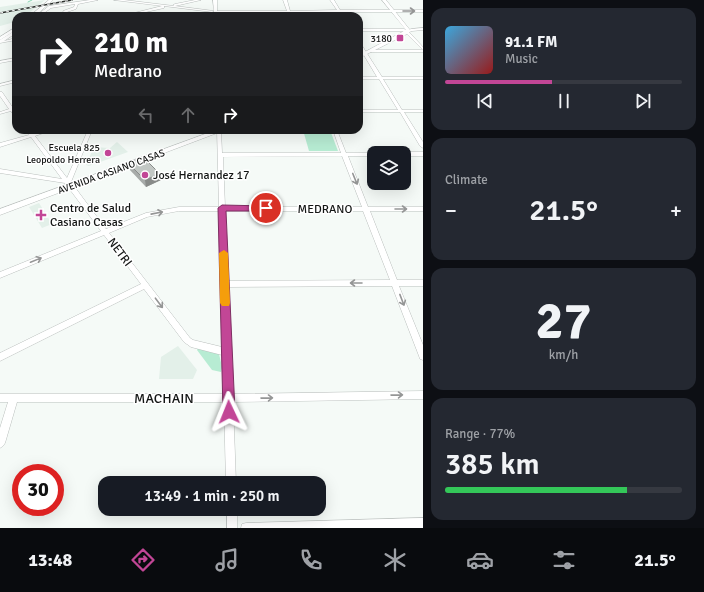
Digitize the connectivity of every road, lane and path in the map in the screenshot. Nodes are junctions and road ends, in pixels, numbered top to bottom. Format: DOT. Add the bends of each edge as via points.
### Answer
graph roads {
  1 [pos="51,0"];
  2 [pos="96,0"];
  3 [pos="116,0"];
  4 [pos="199,0"];
  5 [pos="216,0"];
  6 [pos="285,0"];
  7 [pos="332,0"];
  8 [pos="384,0"];
  9 [pos="77,3"];
  10 [pos="169,6"];
  11 [pos="289,11"];
  12 [pos="339,11"];
  13 [pos="393,11"];
  14 [pos="423,11"];
  15 [pos="37,12"];
  16 [pos="43,12"];
  17 [pos="64,12"];
  18 [pos="142,12"];
  19 [pos="204,12"];
  20 [pos="216,12"];
  21 [pos="265,12"];
  22 [pos="423,28"];
  23 [pos="363,30"];
  24 [pos="406,30"];
  25 [pos="12,31"];
  26 [pos="12,34"];
  27 [pos="12,40"];
  28 [pos="0,41"];
  29 [pos="423,50"];
  30 [pos="371,51"];
  31 [pos="363,52"];
  32 [pos="363,52"];
  33 [pos="363,53"];
  34 [pos="12,59"];
  35 [pos="0,62"];
  36 [pos="363,78"];
  37 [pos="381,78"];
  38 [pos="423,78"];
  39 [pos="12,82"];
  40 [pos="0,85"];
  41 [pos="0,93"];
  42 [pos="12,107"];
  43 [pos="12,110"];
  44 [pos="363,111"];
  45 [pos="401,111"];
  46 [pos="423,111"];
  47 [pos="0,113"];
  48 [pos="36,134"];
  49 [pos="89,134"];
  50 [pos="198,134"];
  51 [pos="209,134"];
  52 [pos="220,134"];
  53 [pos="337,134"];
  54 [pos="32,135"];
  55 [pos="0,145"];
  56 [pos="423,146"];
  57 [pos="345,154"];
  58 [pos="367,154"];
  59 [pos="411,154"];
  60 [pos="423,154"];
  61 [pos="220,155"];
  62 [pos="0,171"];
  63 [pos="70,184"];
  64 [pos="0,207"];
  65 [pos="222,208"];
  66 [pos="367,209"];
  67 [pos="423,209"];
  68 [pos="0,212"];
  69 [pos="105,232"];
  70 [pos="0,275"];
  71 [pos="395,283"];
  72 [pos="423,283"];
  73 [pos="225,284"];
  74 [pos="146,285"];
  75 [pos="227,352"];
  76 [pos="423,356"];
  77 [pos="0,357"];
  78 [pos="423,395"];
  79 [pos="0,398"];
  80 [pos="14,398"];
  81 [pos="228,398"];
  82 [pos="0,443"];
  83 [pos="231,476"];
  84 [pos="232,516"];
  85 [pos="423,522"];
  86 [pos="232,528"];
  87 [pos="246,528"];
  1 -- 15 [label="main road"];
  2 -- 9 [label="street"];
  3 -- 10 [label="street"];
  4 -- 10 [label="street"];
  5 -- 20 [label="street"];
  6 -- 11 [label="street"];
  7 -- 12 [label="street"];
  8 -- 13 [label="main road"];
  9 -- 16 [label="street" via="50,7"];
  9 -- 17 [label="street" via="75,8"];
  10 -- 18 [label="street"];
  10 -- 19 [label="street"];
  11 -- 12 [label="street"];
  11 -- 21 [label="street"];
  12 -- 13 [label="street"];
  13 -- 14 [label="street, one-way"];
  13 -- 24 [label="main road"];
  22 -- 24 [label="street"];
  23 -- 24 [label="street"];
  24 -- 29 [label="street"];
  24 -- 30 [label="main road"];
  24 -- 31 [label="main road"];
  25 -- 28 [label="main road"];
  26 -- 28 [label="street"];
  27 -- 28 [label="street"];
  29 -- 30 [label="street"];
  30 -- 32 [label="main road"];
  33 -- 37 [label="street"];
  34 -- 35 [label="street"];
  36 -- 37 [label="street"];
  37 -- 38 [label="street"];
  37 -- 45 [label="street"];
  39 -- 40 [label="street"];
  41 -- 42 [label="street"];
  43 -- 47 [label="street"];
  44 -- 45 [label="street"];
  45 -- 46 [label="street"];
  45 -- 56 [label="street"];
  48 -- 54 [label="street"];
  49 -- 63 [label="street"];
  50 -- 63 [label="main road, AVENIDA CASIANO CASAS"];
  51 -- 63 [label="main road, AVENIDA CASIANO CASAS"];
  52 -- 61 [label="street"];
  53 -- 57 [label="street"];
  54 -- 55 [label="street"];
  54 -- 63 [label="street, NETRI"];
  57 -- 58 [label="street"];
  57 -- 61 [label="street"];
  57 -- 66 [label="street, one-way"];
  59 -- 60 [label="street"];
  61 -- 65 [label="street"];
  62 -- 63 [label="street"];
  63 -- 64 [label="main road, AVENIDA CASIANO CASAS"];
  63 -- 68 [label="main road, AVENIDA CASIANO CASAS"];
  63 -- 69 [label="street, NETRI"];
  65 -- 66 [label="street, MEDRANO"];
  69 -- 65 [label="street, MEDRANO, one-way" via="152,214 179,209"];
  65 -- 73 [label="street"];
  66 -- 67 [label="street, MEDRANO, one-way"];
  66 -- 71 [label="street"];
  70 -- 69 [label="street, MEDRANO, one-way"];
  69 -- 74 [label="street, NETRI"];
  71 -- 72 [label="street"];
  71 -- 73 [label="street, one-way"];
  71 -- 76 [label="street, one-way"];
  73 -- 75 [label="street"];
  74 -- 75 [label="street, NETRI, one-way" via="187,340"];
  74 -- 77 [label="street"];
  75 -- 81 [label="street"];
  81 -- 78 [label="street, MACHAIN, one-way"];
  79 -- 80 [label="street, MACHAIN"];
  80 -- 81 [label="street, MACHAIN"];
  80 -- 82 [label="street"];
  81 -- 83 [label="street"];
  84 -- 86 [label="street"];
  85 -- 87 [label="street"];
}
